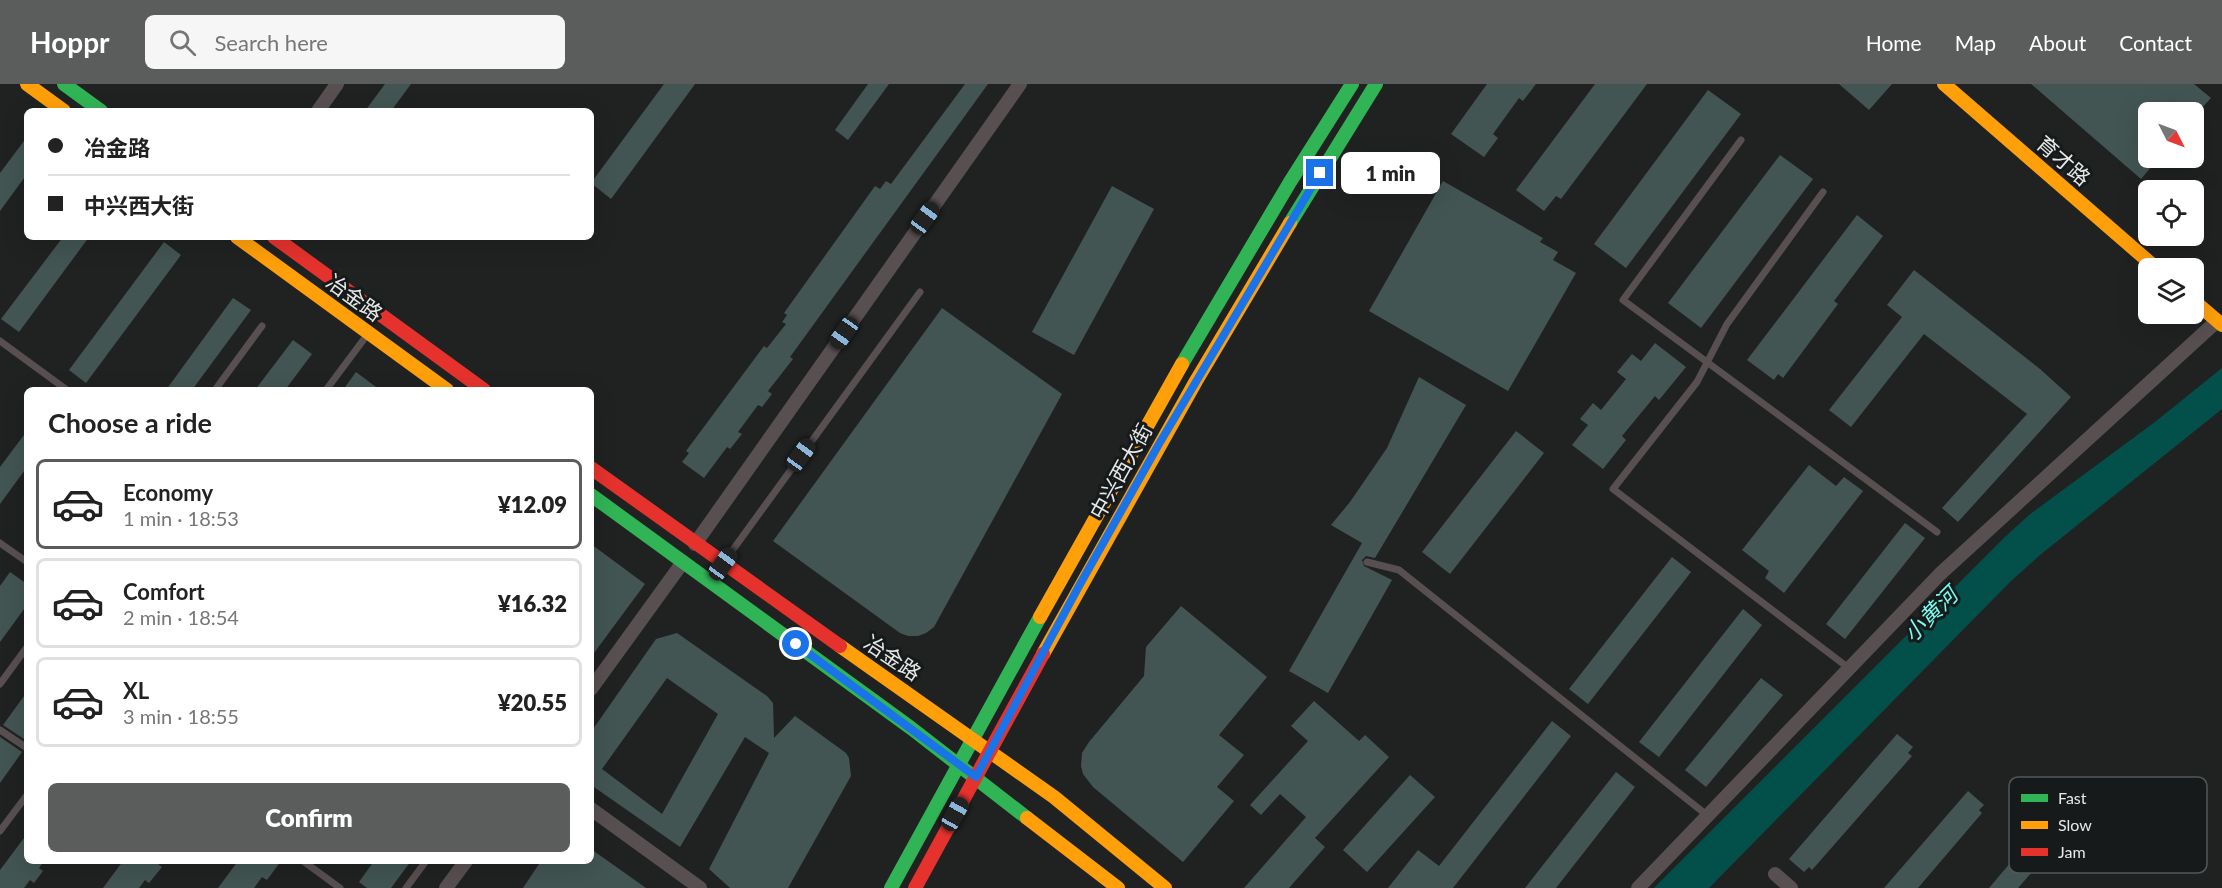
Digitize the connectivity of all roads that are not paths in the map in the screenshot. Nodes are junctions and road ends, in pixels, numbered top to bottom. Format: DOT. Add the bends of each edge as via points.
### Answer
graph roads {
  1 [pos="27,84"];
  2 [pos="64,84"];
  3 [pos="337,84"];
  4 [pos="1020,84"];
  5 [pos="1352,84"];
  6 [pos="1376,84"];
  7 [pos="1944,84"];
  8 [pos="60,108"];
  9 [pos="97,108"];
  10 [pos="320,108"];
  11 [pos="1741,140"];
  12 [pos="1823,192"];
  13 [pos="241,240"];
  14 [pos="278,240"];
  15 [pos="2144,258"];
  16 [pos="920,292"];
  17 [pos="2204,310"];
  18 [pos="2219,323"];
  19 [pos="262,326"];
  20 [pos="368,333"];
  21 [pos="0,341"];
  22 [pos="1707,362"];
  23 [pos="63,387"];
  24 [pos="217,387"];
  25 [pos="328,387"];
  26 [pos="443,387"];
  27 [pos="480,387"];
  28 [pos="594,470"];
  29 [pos="594,497"];
  30 [pos="1937,532"];
  31 [pos="0,543"];
  32 [pos="695,544"];
  33 [pos="24,560"];
  34 [pos="683,562"];
  35 [pos="1367,562"];
  36 [pos="723,564"];
  37 [pos="24,651"];
  38 [pos="1850,669"];
  39 [pos="0,684"];
  40 [pos="594,684"];
  41 [pos="0,730"];
  42 [pos="973,739"];
  43 [pos="24,746"];
  44 [pos="990,751"];
  45 [pos="959,764"];
  46 [pos="976,777"];
  47 [pos="24,799"];
  48 [pos="594,811"];
  49 [pos="1708,816"];
  50 [pos="0,831"];
  51 [pos="307,864"];
  52 [pos="424,864"];
  53 [pos="464,864"];
  54 [pos="1775,874"];
  55 [pos="340,888"];
  56 [pos="406,888"];
  57 [pos="446,888"];
  58 [pos="700,888"];
  59 [pos="891,888"];
  60 [pos="915,888"];
  61 [pos="1118,888"];
  62 [pos="1165,888"];
  63 [pos="1638,888"];
  64 [pos="1791,888"];
  1 -- 8 [label="street"];
  2 -- 9 [label="street"];
  3 -- 10 [label="street"];
  4 -- 32 [label="street"];
  5 -- 42 [label="street, 中兴西大街" via="1185,358"];
  6 -- 44 [label="street, 中兴西大街" via="1164,434"];
  7 -- 15 [label="street, 育才路"];
  11 -- 22 [label="lane" via="1623,300"];
  12 -- 22 [label="lane" via="1727,324"];
  13 -- 20 [label="street, 冶金路"];
  14 -- 27 [label="street, 冶金路"];
  16 -- 36 [label="lane"];
  17 -- 18 [label="street"];
  18 -- 38 [label="street" via="1940,574"];
  19 -- 24 [label="lane"];
  20 -- 25 [label="lane"];
  20 -- 26 [label="street, 冶金路"];
  21 -- 23 [label="lane"];
  22 -- 30 [label="lane"];
  22 -- 38 [label="lane" via="1684,399 1613,489"];
  28 -- 32 [label="street, 冶金路"];
  29 -- 34 [label="street"];
  31 -- 33 [label="lane"];
  32 -- 36 [label="street, 冶金路"];
  34 -- 40 [label="street"];
  34 -- 45 [label="street"];
  35 -- 49 [label="lane" via="1399,570"];
  36 -- 42 [label="street, 冶金路"];
  37 -- 39 [label="lane"];
  38 -- 49 [label="street"];
  41 -- 43 [label="lane"];
  42 -- 44 [label="street, 冶金路"];
  42 -- 45 [label="street, 中兴西大街"];
  44 -- 46 [label="street, 中兴西大街"];
  44 -- 62 [label="street, 冶金路" via="1054,797"];
  45 -- 46 [label="street"];
  45 -- 59 [label="street, 中兴西大街"];
  46 -- 60 [label="street, 中兴西大街"];
  46 -- 61 [label="street"];
  47 -- 50 [label="lane"];
  48 -- 58 [label="street"];
  49 -- 63 [label="street"];
  51 -- 55 [label="lane"];
  52 -- 56 [label="lane"];
  53 -- 57 [label="street"];
  54 -- 64 [label="street"];
}
